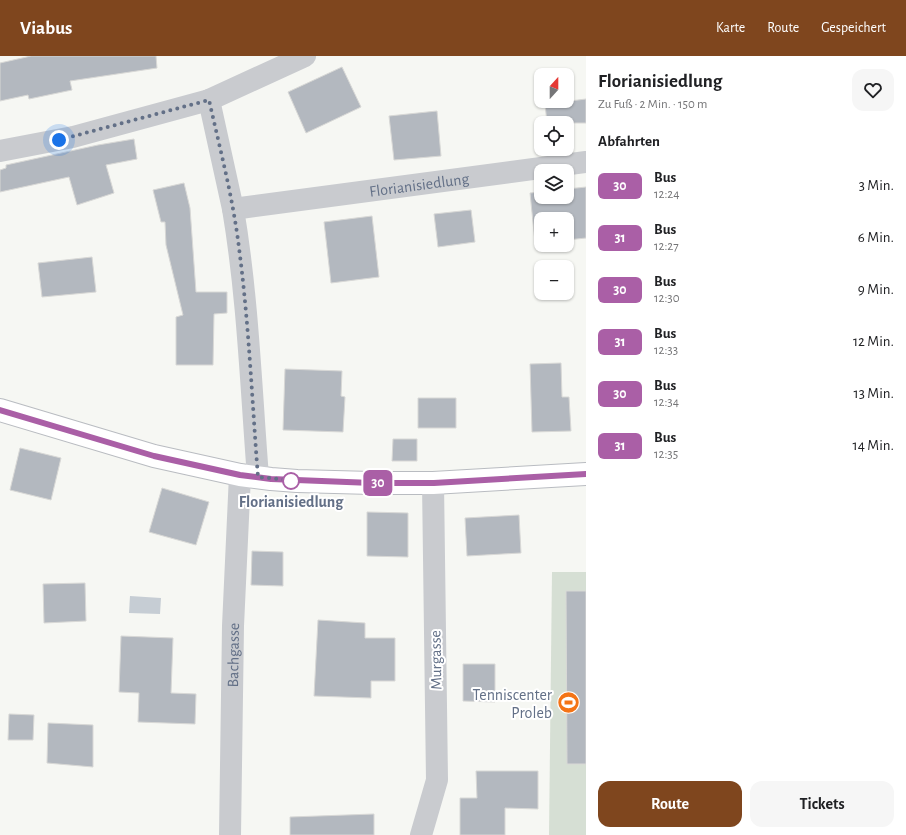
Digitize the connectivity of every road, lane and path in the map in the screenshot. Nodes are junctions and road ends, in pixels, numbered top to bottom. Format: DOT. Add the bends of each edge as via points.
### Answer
graph roads {
  1 [pos="305,56"];
  2 [pos="209,100"];
  3 [pos="0,151"];
  4 [pos="586,162"];
  5 [pos="233,209"];
  6 [pos="0,410"];
  7 [pos="586,474"];
  8 [pos="249,476"];
  9 [pos="434,483"];
  10 [pos="230,835"];
  11 [pos="421,835"];
  1 -- 2 [label="street"];
  2 -- 3 [label="street" via="73,137"];
  2 -- 5 [label="street"];
  4 -- 5 [label="street, Florianisiedlung"];
  5 -- 8 [label="street" via="246,307"];
  6 -- 8 [label="main road" via="154,456"];
  7 -- 9 [label="main road"];
  8 -- 9 [label="main road" via="298,481"];
  8 -- 10 [label="street, Bachgasse" via="233,626"];
  9 -- 11 [label="street, Murgasse" via="436,780"];
}
